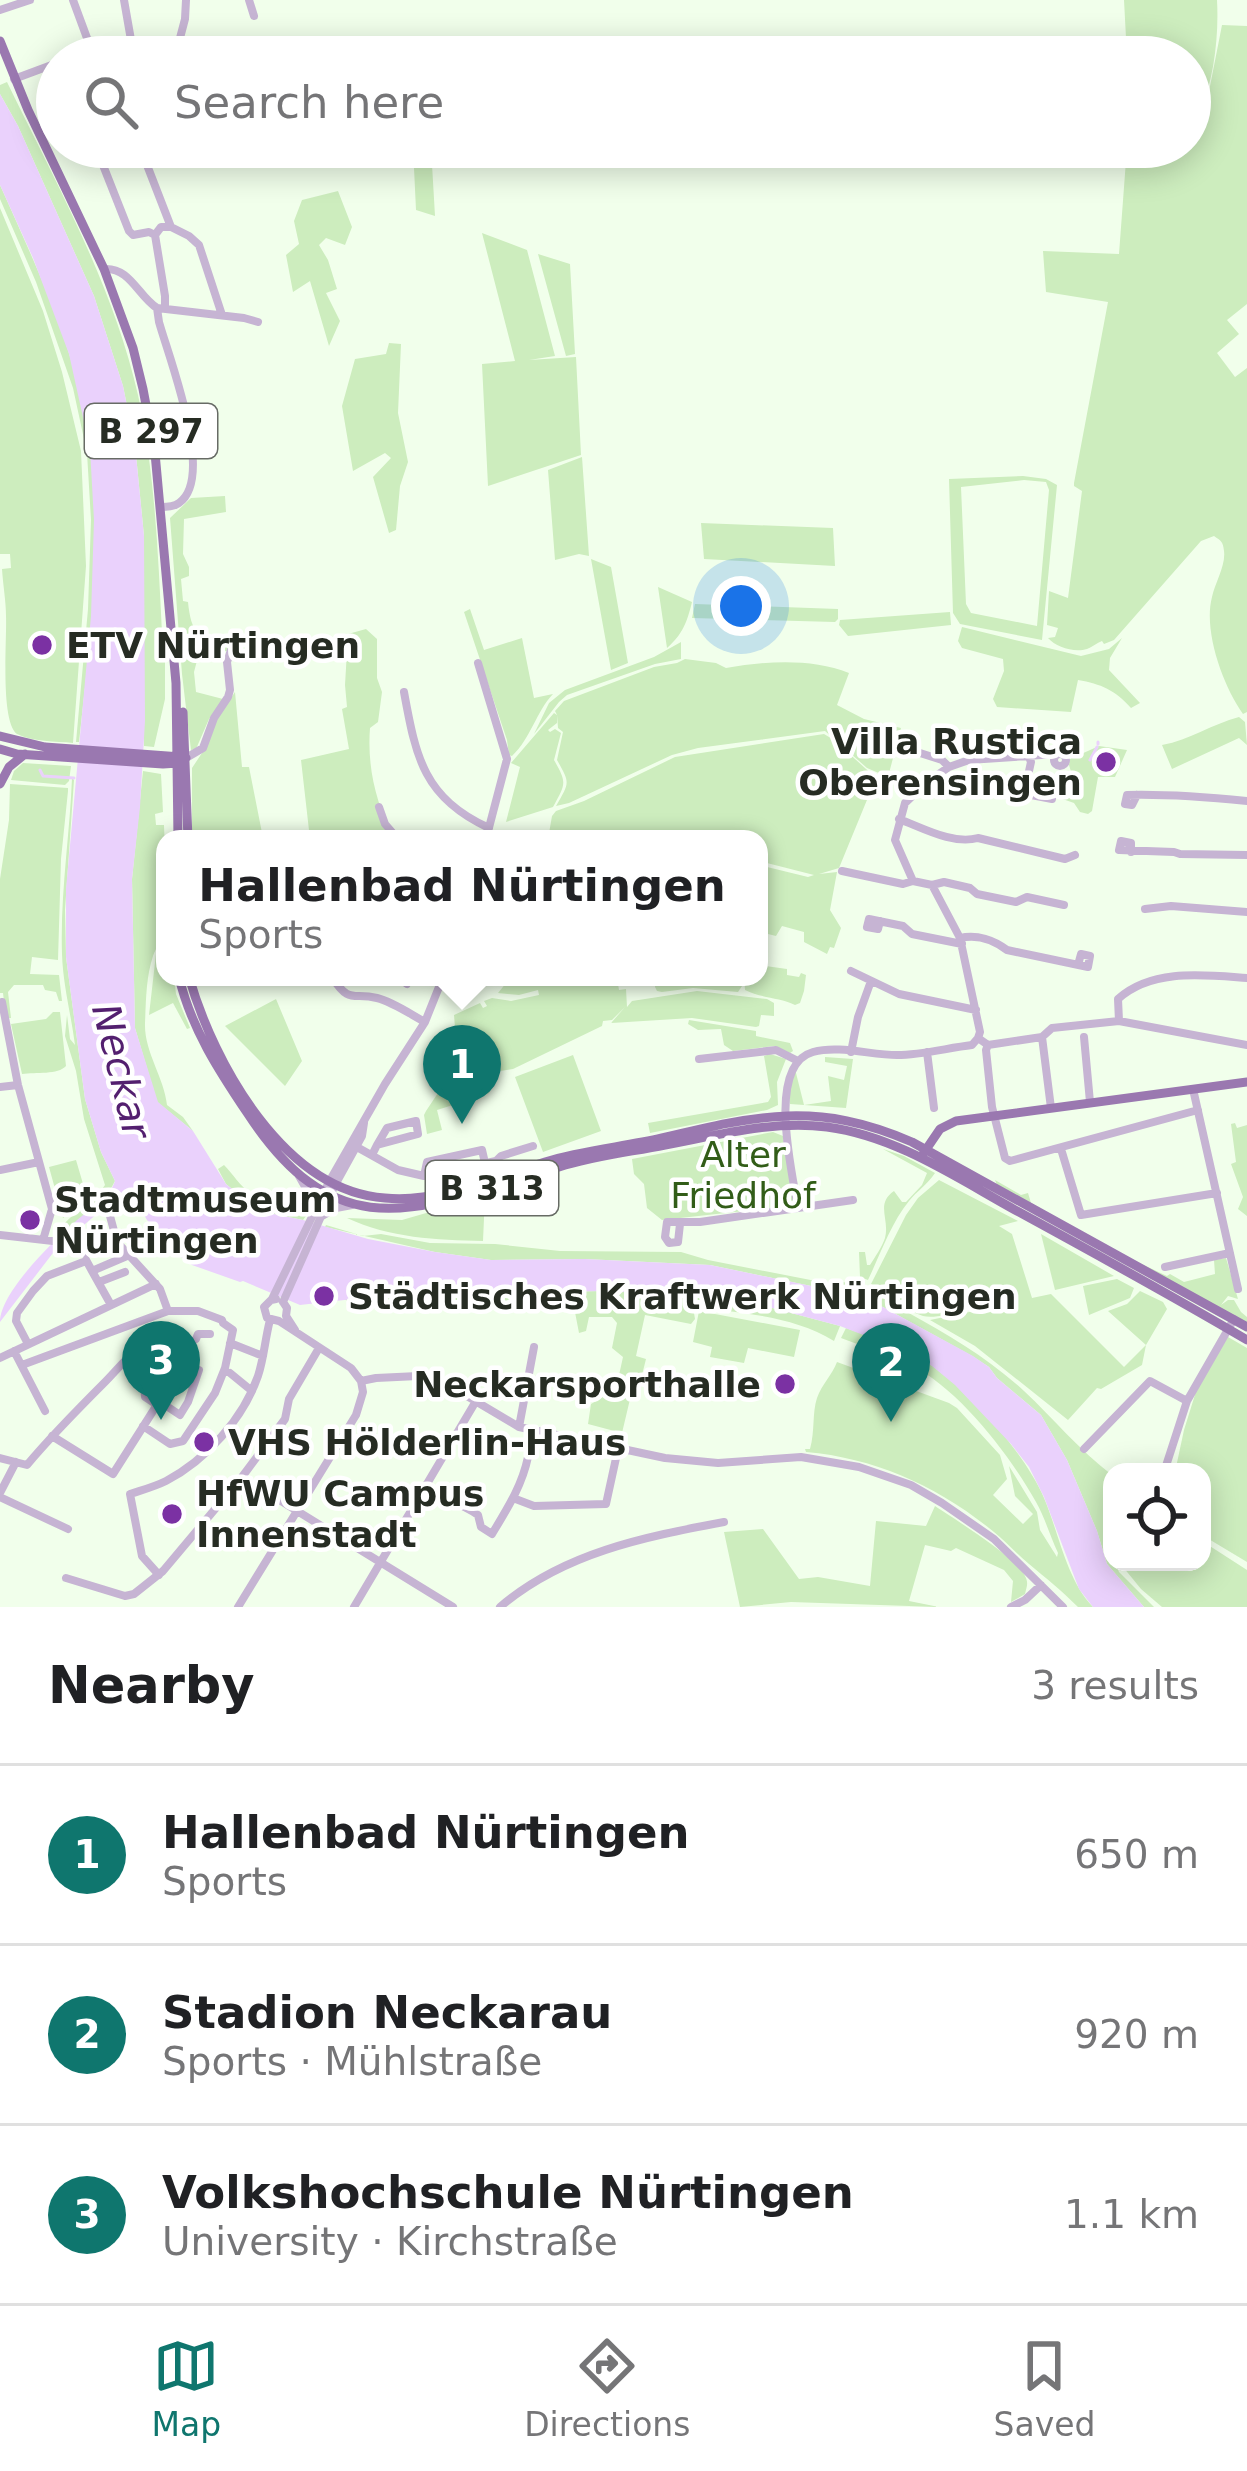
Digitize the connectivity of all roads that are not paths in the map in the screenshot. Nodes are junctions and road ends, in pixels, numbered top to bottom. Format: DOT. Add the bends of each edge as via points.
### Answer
graph roads {
  1 [pos="30,0"];
  2 [pos="73,0"];
  3 [pos="124,0"];
  4 [pos="186,0"];
  5 [pos="249,0"];
  6 [pos="0,10"];
  7 [pos="254,16"];
  8 [pos="87,36"];
  9 [pos="130,36"];
  10 [pos="181,36"];
  11 [pos="0,41"];
  12 [pos="36,71"];
  13 [pos="14,79"];
  14 [pos="36,128"];
  15 [pos="55,168"];
  16 [pos="104,168"];
  17 [pos="148,168"];
  18 [pos="171,227"];
  19 [pos="155,235"];
  20 [pos="104,269"];
  21 [pos="161,308"];
  22 [pos="222,315"];
  23 [pos="258,322"];
  24 [pos="161,507"];
  25 [pos="238,647"];
  26 [pos="478,663"];
  27 [pos="176,683"];
  28 [pos="404,692"];
  29 [pos="178,729"];
  30 [pos="3,742"];
  31 [pos="44,751"];
  32 [pos="920,753"];
  33 [pos="25,754"];
  34 [pos="1057,754"];
  35 [pos="1029,757"];
  36 [pos="163,759"];
  37 [pos="181,759"];
  38 [pos="949,767"];
  39 [pos="886,778"];
  40 [pos="0,784"];
  41 [pos="918,790"];
  42 [pos="1009,790"];
  43 [pos="1024,794"];
  44 [pos="1137,795"];
  45 [pos="177,798"];
  46 [pos="1052,799"];
  47 [pos="1247,801"];
  48 [pos="379,807"];
  49 [pos="899,819"];
  50 [pos="489,828"];
  51 [pos="178,830"];
  52 [pos="187,830"];
  53 [pos="390,830"];
  54 [pos="1131,851"];
  55 [pos="1247,855"];
  56 [pos="1075,856"];
  57 [pos="842,871"];
  58 [pos="913,881"];
  59 [pos="932,885"];
  60 [pos="1064,905"];
  61 [pos="1145,909"];
  62 [pos="1247,912"];
  63 [pos="880,921"];
  64 [pos="961,941"];
  65 [pos="1078,965"];
  66 [pos="851,971"];
  67 [pos="1247,978"];
  68 [pos="875,983"];
  69 [pos="183,986"];
  70 [pos="191,986"];
  71 [pos="339,986"];
  72 [pos="439,986"];
  73 [pos="2,1002"];
  74 [pos="976,1010"];
  75 [pos="1118,1021"];
  76 [pos="425,1022"];
  77 [pos="203,1029"];
  78 [pos="1042,1037"];
  79 [pos="1084,1037"];
  80 [pos="978,1039"];
  81 [pos="988,1045"];
  82 [pos="1247,1045"];
  83 [pos="851,1052"];
  84 [pos="927,1052"];
  85 [pos="699,1059"];
  86 [pos="798,1061"];
  87 [pos="1247,1082"];
  88 [pos="18,1084"];
  89 [pos="0,1088"];
  90 [pos="1193,1089"];
  91 [pos="1090,1102"];
  92 [pos="934,1108"];
  93 [pos="1051,1108"];
  94 [pos="1198,1110"];
  95 [pos="994,1114"];
  96 [pos="787,1120"];
  97 [pos="353,1145"];
  98 [pos="533,1146"];
  99 [pos="1060,1149"];
  100 [pos="375,1150"];
  101 [pos="923,1154"];
  102 [pos="39,1162"];
  103 [pos="347,1162"];
  104 [pos="0,1170"];
  105 [pos="298,1170"];
  106 [pos="330,1189"];
  107 [pos="1217,1193"];
  108 [pos="356,1198"];
  109 [pos="853,1201"];
  110 [pos="798,1208"];
  111 [pos="317,1213"];
  112 [pos="110,1216"];
  113 [pos="680,1224"];
  114 [pos="0,1235"];
  115 [pos="117,1242"];
  116 [pos="70,1245"];
  117 [pos="100,1248"];
  118 [pos="1231,1255"];
  119 [pos="128,1256"];
  120 [pos="85,1257"];
  121 [pos="1247,1263"];
  122 [pos="107,1265"];
  123 [pos="1165,1268"];
  124 [pos="92,1271"];
  125 [pos="124,1272"];
  126 [pos="99,1282"];
  127 [pos="156,1284"];
  128 [pos="1238,1289"];
  129 [pos="278,1299"];
  130 [pos="111,1305"];
  131 [pos="168,1311"];
  132 [pos="278,1319"];
  133 [pos="1231,1324"];
  134 [pos="1247,1327"];
  135 [pos="210,1334"];
  136 [pos="1247,1340"];
  137 [pos="169,1341"];
  138 [pos="230,1343"];
  139 [pos="28,1344"];
  140 [pos="534,1347"];
  141 [pos="319,1348"];
  142 [pos="14,1351"];
  143 [pos="263,1357"];
  144 [pos="0,1358"];
  145 [pos="22,1365"];
  146 [pos="199,1370"];
  147 [pos="143,1371"];
  148 [pos="174,1373"];
  149 [pos="230,1373"];
  150 [pos="362,1382"];
  151 [pos="194,1383"];
  152 [pos="252,1390"];
  153 [pos="476,1401"];
  154 [pos="1187,1401"];
  155 [pos="158,1403"];
  156 [pos="142,1426"];
  157 [pos="60,1427"];
  158 [pos="519,1427"];
  159 [pos="52,1436"];
  160 [pos="618,1449"];
  161 [pos="1084,1449"];
  162 [pos="0,1457"];
  163 [pos="528,1457"];
  164 [pos="16,1462"];
  165 [pos="1167,1463"];
  166 [pos="242,1477"];
  167 [pos="425,1489"];
  168 [pos="0,1495"];
  169 [pos="513,1498"];
  170 [pos="297,1511"];
  171 [pos="724,1522"];
  172 [pos="68,1529"];
  173 [pos="380,1564"];
  174 [pos="159,1574"];
  175 [pos="66,1579"];
  176 [pos="1041,1585"];
  177 [pos="238,1607"];
  178 [pos="353,1607"];
  179 [pos="452,1607"];
  180 [pos="500,1607"];
  181 [pos="1011,1607"];
  182 [pos="1063,1607"];
  1 -- 6 [label="street"];
  2 -- 8 [label="street"];
  3 -- 9 [label="street"];
  4 -- 10 [label="street"];
  5 -- 7 [label="street"];
  11 -- 13 [label="main road, B 297"];
  12 -- 13 [label="street"];
  13 -- 14 [label="main road, B 297"];
  15 -- 20 [label="main road, B 297"];
  16 -- 19 [label="street" via="133,235"];
  17 -- 18 [label="street"];
  18 -- 19 [label="street"];
  18 -- 22 [label="street" via="199,245"];
  19 -- 21 [label="street"];
  20 -- 21 [label="street" via="120,272"];
  20 -- 24 [label="main road, B 297" via="143,388"];
  21 -- 22 [label="street"];
  21 -- 24 [label="street" via="194,461 185,495"];
  22 -- 23 [label="street"];
  24 -- 27 [label="main road, B 297"];
  25 -- 37 [label="street" via="227,662 228,698 203,748"];
  26 -- 50 [label="street" via="507,759"];
  27 -- 29 [label="main road, B 297"];
  27 -- 37 [label="main road, B 297"];
  28 -- 50 [label="street" via="437,792"];
  29 -- 36 [label="main road"];
  29 -- 37 [label="main road, B 297"];
  30 -- 31 [label="main road"];
  30 -- 33 [label="main road"];
  31 -- 33 [label="main road"];
  31 -- 36 [label="main road"];
  32 -- 38 [label="street"];
  33 -- 40 [label="main road"];
  34 -- 35 [label="street"];
  35 -- 38 [label="street"];
  35 -- 43 [label="street"];
  36 -- 37 [label="main road"];
  36 -- 45 [label="main road"];
  37 -- 45 [label="main road"];
  37 -- 52 [label="main road"];
  38 -- 41 [label="street"];
  39 -- 41 [label="street"];
  41 -- 49 [label="street"];
  42 -- 43 [label="street"];
  43 -- 46 [label="street"];
  44 -- 47 [label="street"];
  45 -- 51 [label="main road"];
  48 -- 53 [label="street"];
  49 -- 56 [label="street" via="969,841"];
  49 -- 58 [label="street" via="896,844"];
  54 -- 55 [label="street"];
  57 -- 58 [label="street"];
  58 -- 59 [label="street"];
  59 -- 60 [label="street"];
  59 -- 64 [label="street"];
  61 -- 62 [label="street"];
  63 -- 64 [label="street"];
  64 -- 65 [label="street" via="972,936"];
  64 -- 74 [label="street"];
  66 -- 68 [label="street"];
  67 -- 75 [label="street" via="1147,982 1118,999"];
  68 -- 74 [label="street"];
  68 -- 83 [label="street"];
  69 -- 77 [label="main road, B 313"];
  70 -- 77 [label="main road, B 313"];
  71 -- 76 [label="street"];
  72 -- 76 [label="street"];
  73 -- 88 [label="street"];
  74 -- 80 [label="street"];
  75 -- 78 [label="street" via="1052,1028"];
  75 -- 82 [label="street"];
  76 -- 97 [label="street"];
  77 -- 105 [label="main road, B 313"];
  78 -- 81 [label="street"];
  78 -- 93 [label="street"];
  79 -- 91 [label="street"];
  80 -- 81 [label="street"];
  80 -- 84 [label="street"];
  81 -- 95 [label="street"];
  83 -- 84 [label="street"];
  83 -- 86 [label="street" via="814,1052"];
  84 -- 92 [label="street"];
  85 -- 86 [label="street" via="776,1050"];
  86 -- 96 [label="street" via="788,1080"];
  87 -- 90 [label="main road"];
  88 -- 89 [label="street"];
  88 -- 102 [label="street"];
  90 -- 91 [label="main road"];
  90 -- 94 [label="street"];
  91 -- 93 [label="main road"];
  93 -- 95 [label="main road"];
  94 -- 99 [label="street"];
  94 -- 107 [label="street"];
  95 -- 99 [label="street" via="1007,1160"];
  95 -- 101 [label="main road" via="940,1129"];
  96 -- 101 [label="main road, B 313"];
  96 -- 108 [label="main road, B 313" via="710,1126 567,1156 426,1197"];
  96 -- 110 [label="street"];
  97 -- 100 [label="street"];
  97 -- 103 [label="street"];
  97 -- 106 [label="street"];
  98 -- 100 [label="street" via="424,1176 398,1170"];
  99 -- 107 [label="street" via="1081,1215"];
  100 -- 100 [label="street" via="386,1128 416,1121 418,1134"];
  101 -- 133 [label="main road, B 313"];
  102 -- 104 [label="street"];
  102 -- 114 [label="street" via="52,1210 48,1240"];
  103 -- 106 [label="street"];
  103 -- 108 [label="street"];
  105 -- 106 [label="main road, B 313"];
  105 -- 111 [label="street"];
  106 -- 108 [label="main road, B 313"];
  106 -- 111 [label="street"];
  107 -- 118 [label="street"];
  108 -- 111 [label="street"];
  109 -- 110 [label="street"];
  110 -- 113 [label="street"];
  111 -- 129 [label="street"];
  112 -- 115 [label="street"];
  115 -- 117 [label="street"];
  115 -- 119 [label="street"];
  116 -- 120 [label="street"];
  117 -- 120 [label="street"];
  117 -- 122 [label="street"];
  118 -- 121 [label="street"];
  118 -- 123 [label="street"];
  118 -- 128 [label="street"];
  119 -- 122 [label="street"];
  119 -- 127 [label="street"];
  120 -- 124 [label="street"];
  120 -- 139 [label="street" via="44,1277 17,1313"];
  122 -- 124 [label="street"];
  124 -- 126 [label="street"];
  125 -- 126 [label="street"];
  126 -- 130 [label="street"];
  127 -- 130 [label="street"];
  127 -- 131 [label="street"];
  129 -- 132 [label="street" via="287,1308"];
  129 -- 132 [label="street" via="264,1307 265,1316"];
  130 -- 139 [label="street"];
  131 -- 138 [label="street" via="223,1320 233,1330"];
  131 -- 145 [label="street"];
  132 -- 141 [label="street"];
  132 -- 143 [label="street"];
  133 -- 134 [label="main road, B 313"];
  133 -- 136 [label="main road, B 313"];
  133 -- 154 [label="street"];
  135 -- 137 [label="street"];
  137 -- 148 [label="street" via="181,1357"];
  137 -- 157 [label="street" via="138,1350"];
  138 -- 143 [label="street"];
  138 -- 156 [label="street" via="215,1393 179,1444"];
  139 -- 142 [label="street"];
  140 -- 158 [label="street"];
  141 -- 150 [label="street"];
  141 -- 166 [label="street" via="285,1419"];
  142 -- 144 [label="street"];
  142 -- 145 [label="street"];
  143 -- 152 [label="street"];
  145 -- 157 [label="street"];
  146 -- 151 [label="street"];
  147 -- 155 [label="street" via="145,1397"];
  148 -- 151 [label="street"];
  148 -- 155 [label="street"];
  149 -- 152 [label="street"];
  150 -- 153 [label="street" via="422,1377"];
  150 -- 170 [label="street" via="356,1415"];
  151 -- 155 [label="street" via="180,1415"];
  152 -- 174 [label="street" via="203,1455 130,1494 142,1556"];
  153 -- 158 [label="street"];
  153 -- 167 [label="street"];
  154 -- 161 [label="street" via="1150,1381"];
  154 -- 165 [label="street"];
  155 -- 156 [label="street"];
  156 -- 159 [label="street" via="112,1474"];
  157 -- 159 [label="street"];
  158 -- 160 [label="street"];
  159 -- 164 [label="street" via="27,1465"];
  160 -- 169 [label="street" via="606,1504 534,1506"];
  160 -- 176 [label="street" via="692,1462 801,1456 859,1467 942,1503"];
  162 -- 164 [label="street"];
  163 -- 169 [label="street"];
  164 -- 168 [label="street"];
  166 -- 170 [label="street"];
  166 -- 174 [label="street"];
  167 -- 169 [label="street" via="478,1515 492,1534"];
  167 -- 173 [label="street"];
  168 -- 172 [label="street"];
  170 -- 173 [label="street"];
  170 -- 177 [label="street"];
  171 -- 180 [label="street" via="610,1547 541,1577"];
  173 -- 178 [label="street"];
  173 -- 179 [label="street"];
  174 -- 175 [label="street" via="134,1594"];
  176 -- 181 [label="street"];
  176 -- 182 [label="street"];
}
